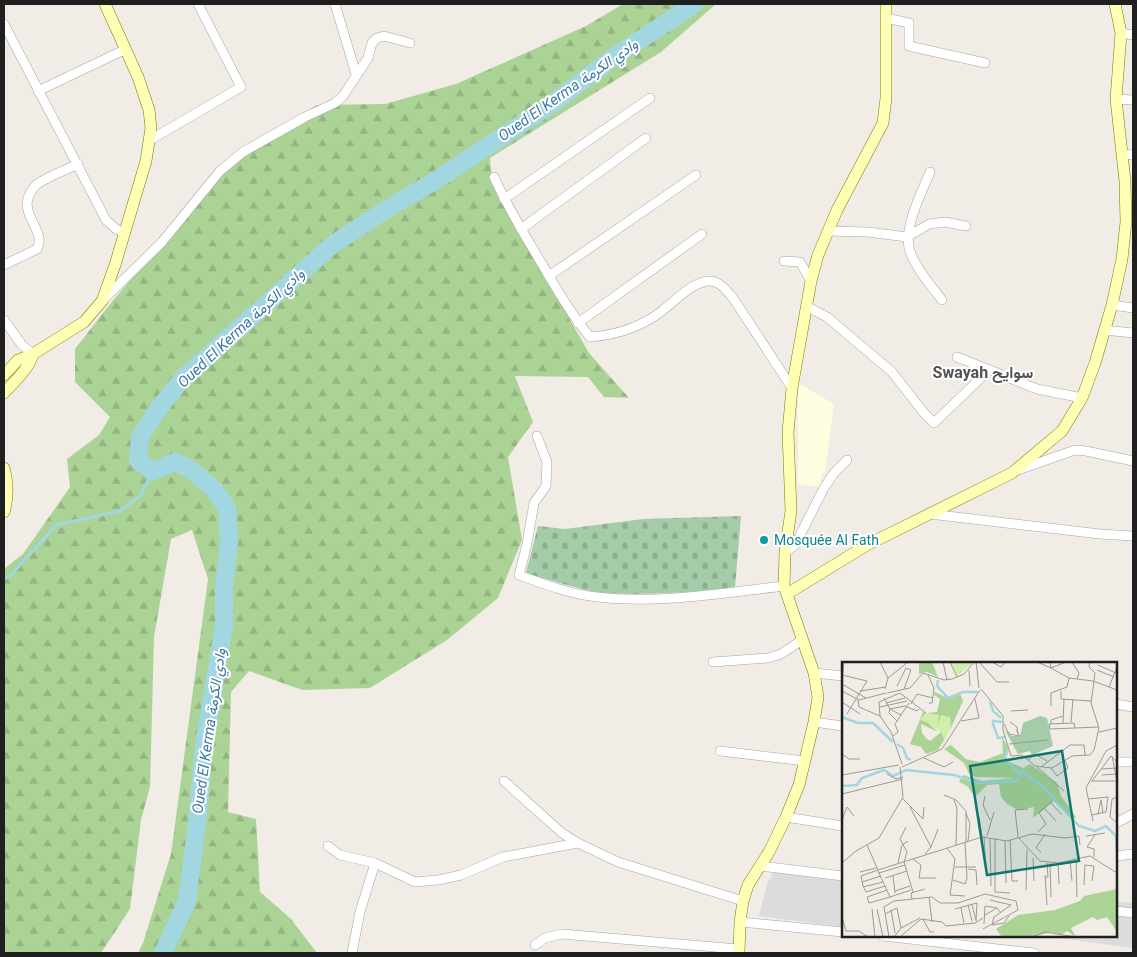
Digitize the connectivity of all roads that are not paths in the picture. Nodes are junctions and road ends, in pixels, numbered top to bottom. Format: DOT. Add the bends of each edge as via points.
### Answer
graph roads {
  1 [pos="105,4"];
  2 [pos="198,4"];
  3 [pos="335,4"];
  4 [pos="886,4"];
  5 [pos="1115,4"];
  6 [pos="886,18"];
  7 [pos="4,24"];
  8 [pos="1121,33"];
  9 [pos="1133,35"];
  10 [pos="410,43"];
  11 [pos="126,49"];
  12 [pos="985,63"];
  13 [pos="356,74"];
  14 [pos="38,91"];
  15 [pos="650,98"];
  16 [pos="1116,99"];
  17 [pos="1133,100"];
  18 [pos="646,138"];
  19 [pos="150,140"];
  20 [pos="1128,154"];
  21 [pos="78,164"];
  22 [pos="930,172"];
  23 [pos="696,175"];
  24 [pos="494,177"];
  25 [pos="504,199"];
  26 [pos="1130,222"];
  27 [pos="966,226"];
  28 [pos="522,229"];
  29 [pos="828,231"];
  30 [pos="125,233"];
  31 [pos="702,234"];
  32 [pos="907,238"];
  33 [pos="784,261"];
  34 [pos="4,265"];
  35 [pos="549,276"];
  36 [pos="811,281"];
  37 [pos="942,300"];
  38 [pos="102,301"];
  39 [pos="1112,305"];
  40 [pos="806,306"];
  41 [pos="1133,308"];
  42 [pos="4,320"];
  43 [pos="578,323"];
  44 [pos="1104,330"];
  45 [pos="1133,333"];
  46 [pos="33,354"];
  47 [pos="957,357"];
  48 [pos="989,370"];
  49 [pos="4,375"];
  50 [pos="792,388"];
  51 [pos="4,393"];
  52 [pos="1082,398"];
  53 [pos="537,436"];
  54 [pos="847,460"];
  55 [pos="1133,461"];
  56 [pos="4,468"];
  57 [pos="1012,472"];
  58 [pos="4,512"];
  59 [pos="927,513"];
  60 [pos="1133,536"];
  61 [pos="785,552"];
  62 [pos="786,590"];
  63 [pos="802,640"];
  64 [pos="713,662"];
  65 [pos="814,674"];
  66 [pos="842,676"];
  67 [pos="1117,704"];
  68 [pos="1133,707"];
  69 [pos="814,722"];
  70 [pos="842,726"];
  71 [pos="720,751"];
  72 [pos="805,761"];
  73 [pos="1117,762"];
  74 [pos="1133,762"];
  75 [pos="504,781"];
  76 [pos="1133,814"];
  77 [pos="786,818"];
  78 [pos="1117,822"];
  79 [pos="842,826"];
  80 [pos="578,843"];
  81 [pos="328,846"];
  82 [pos="1133,854"];
  83 [pos="1117,856"];
  84 [pos="375,863"];
  85 [pos="760,866"];
  86 [pos="842,876"];
  87 [pos="743,901"];
  88 [pos="1117,911"];
  89 [pos="1133,913"];
  90 [pos="740,922"];
  91 [pos="842,932"];
  92 [pos="892,937"];
  93 [pos="535,945"];
  94 [pos="739,951"];
  95 [pos="352,953"];
  96 [pos="1034,953"];
  1 -- 11 [label="street"];
  2 -- 19 [label="street" via="241,87"];
  3 -- 13 [label="street"];
  4 -- 6 [label="street"];
  5 -- 8 [label="street"];
  6 -- 12 [label="street" via="910,23 909,46"];
  6 -- 29 [label="street" via="883,123"];
  7 -- 14 [label="street"];
  8 -- 9 [label="street"];
  8 -- 16 [label="street"];
  10 -- 13 [label="street" via="384,36 377,38"];
  11 -- 14 [label="street"];
  11 -- 19 [label="street" via="148,110"];
  13 -- 38 [label="street" via="335,103 243,152 220,172 162,242"];
  14 -- 21 [label="street"];
  15 -- 25 [label="street"];
  16 -- 17 [label="street"];
  16 -- 20 [label="street"];
  18 -- 28 [label="street"];
  19 -- 30 [label="street"];
  20 -- 26 [label="street"];
  21 -- 30 [label="street" via="106,220 116,230"];
  21 -- 34 [label="street" via="36,185 26,210 39,236 39,245"];
  22 -- 32 [label="street"];
  23 -- 35 [label="street"];
  24 -- 25 [label="street"];
  25 -- 28 [label="street"];
  26 -- 39 [label="street"];
  27 -- 32 [label="street" via="944,222 929,224"];
  28 -- 35 [label="street"];
  29 -- 32 [label="street" via="868,232"];
  29 -- 36 [label="street"];
  30 -- 38 [label="street"];
  31 -- 43 [label="street"];
  32 -- 37 [label="street" via="910,253"];
  33 -- 36 [label="street" via="800,262"];
  35 -- 43 [label="street"];
  36 -- 40 [label="street"];
  38 -- 46 [label="street" via="84,322"];
  39 -- 41 [label="street"];
  39 -- 44 [label="street"];
  40 -- 48 [label="street" via="827,317 892,372 934,423"];
  40 -- 50 [label="street"];
  42 -- 46 [label="street" via="22,345"];
  43 -- 50 [label="street" via="590,337 607,336 640,325 695,286 710,281 721,285 732,298"];
  44 -- 45 [label="street"];
  44 -- 52 [label="street"];
  46 -- 49 [label="street" via="18,360"];
  46 -- 51 [label="street" via="24,372"];
  47 -- 48 [label="street"];
  48 -- 52 [label="street" via="1037,390"];
  50 -- 61 [label="street" via="788,432 791,511"];
  52 -- 57 [label="street" via="1062,431"];
  53 -- 62 [label="street" via="547,462 546,486 534,503 519,575 596,597 703,596"];
  54 -- 61 [label="street" via="824,488 795,544"];
  55 -- 57 [label="street" via="1075,450"];
  56 -- 58 [label="street" via="8,496"];
  57 -- 59 [label="street"];
  59 -- 60 [label="street"];
  59 -- 62 [label="street"];
  61 -- 62 [label="street"];
  62 -- 63 [label="street"];
  63 -- 64 [label="street" via="781,654 768,658"];
  63 -- 65 [label="street"];
  65 -- 66 [label="street"];
  65 -- 69 [label="street" via="818,697"];
  67 -- 68 [label="street"];
  69 -- 70 [label="street"];
  69 -- 72 [label="street"];
  71 -- 72 [label="street"];
  72 -- 77 [label="street"];
  73 -- 74 [label="street"];
  75 -- 80 [label="street" via="562,833"];
  76 -- 78 [label="street"];
  77 -- 79 [label="street"];
  77 -- 85 [label="street"];
  80 -- 84 [label="street" via="503,857 461,875 438,880 415,882"];
  80 -- 87 [label="street" via="618,862"];
  81 -- 84 [label="street" via="340,855"];
  82 -- 83 [label="street"];
  84 -- 95 [label="street"];
  85 -- 86 [label="street"];
  85 -- 87 [label="street"];
  87 -- 90 [label="street"];
  88 -- 89 [label="street"];
  90 -- 91 [label="street"];
  90 -- 94 [label="street"];
  92 -- 96 [label="street"];
  93 -- 94 [label="street" via="545,938 562,934"];
}
